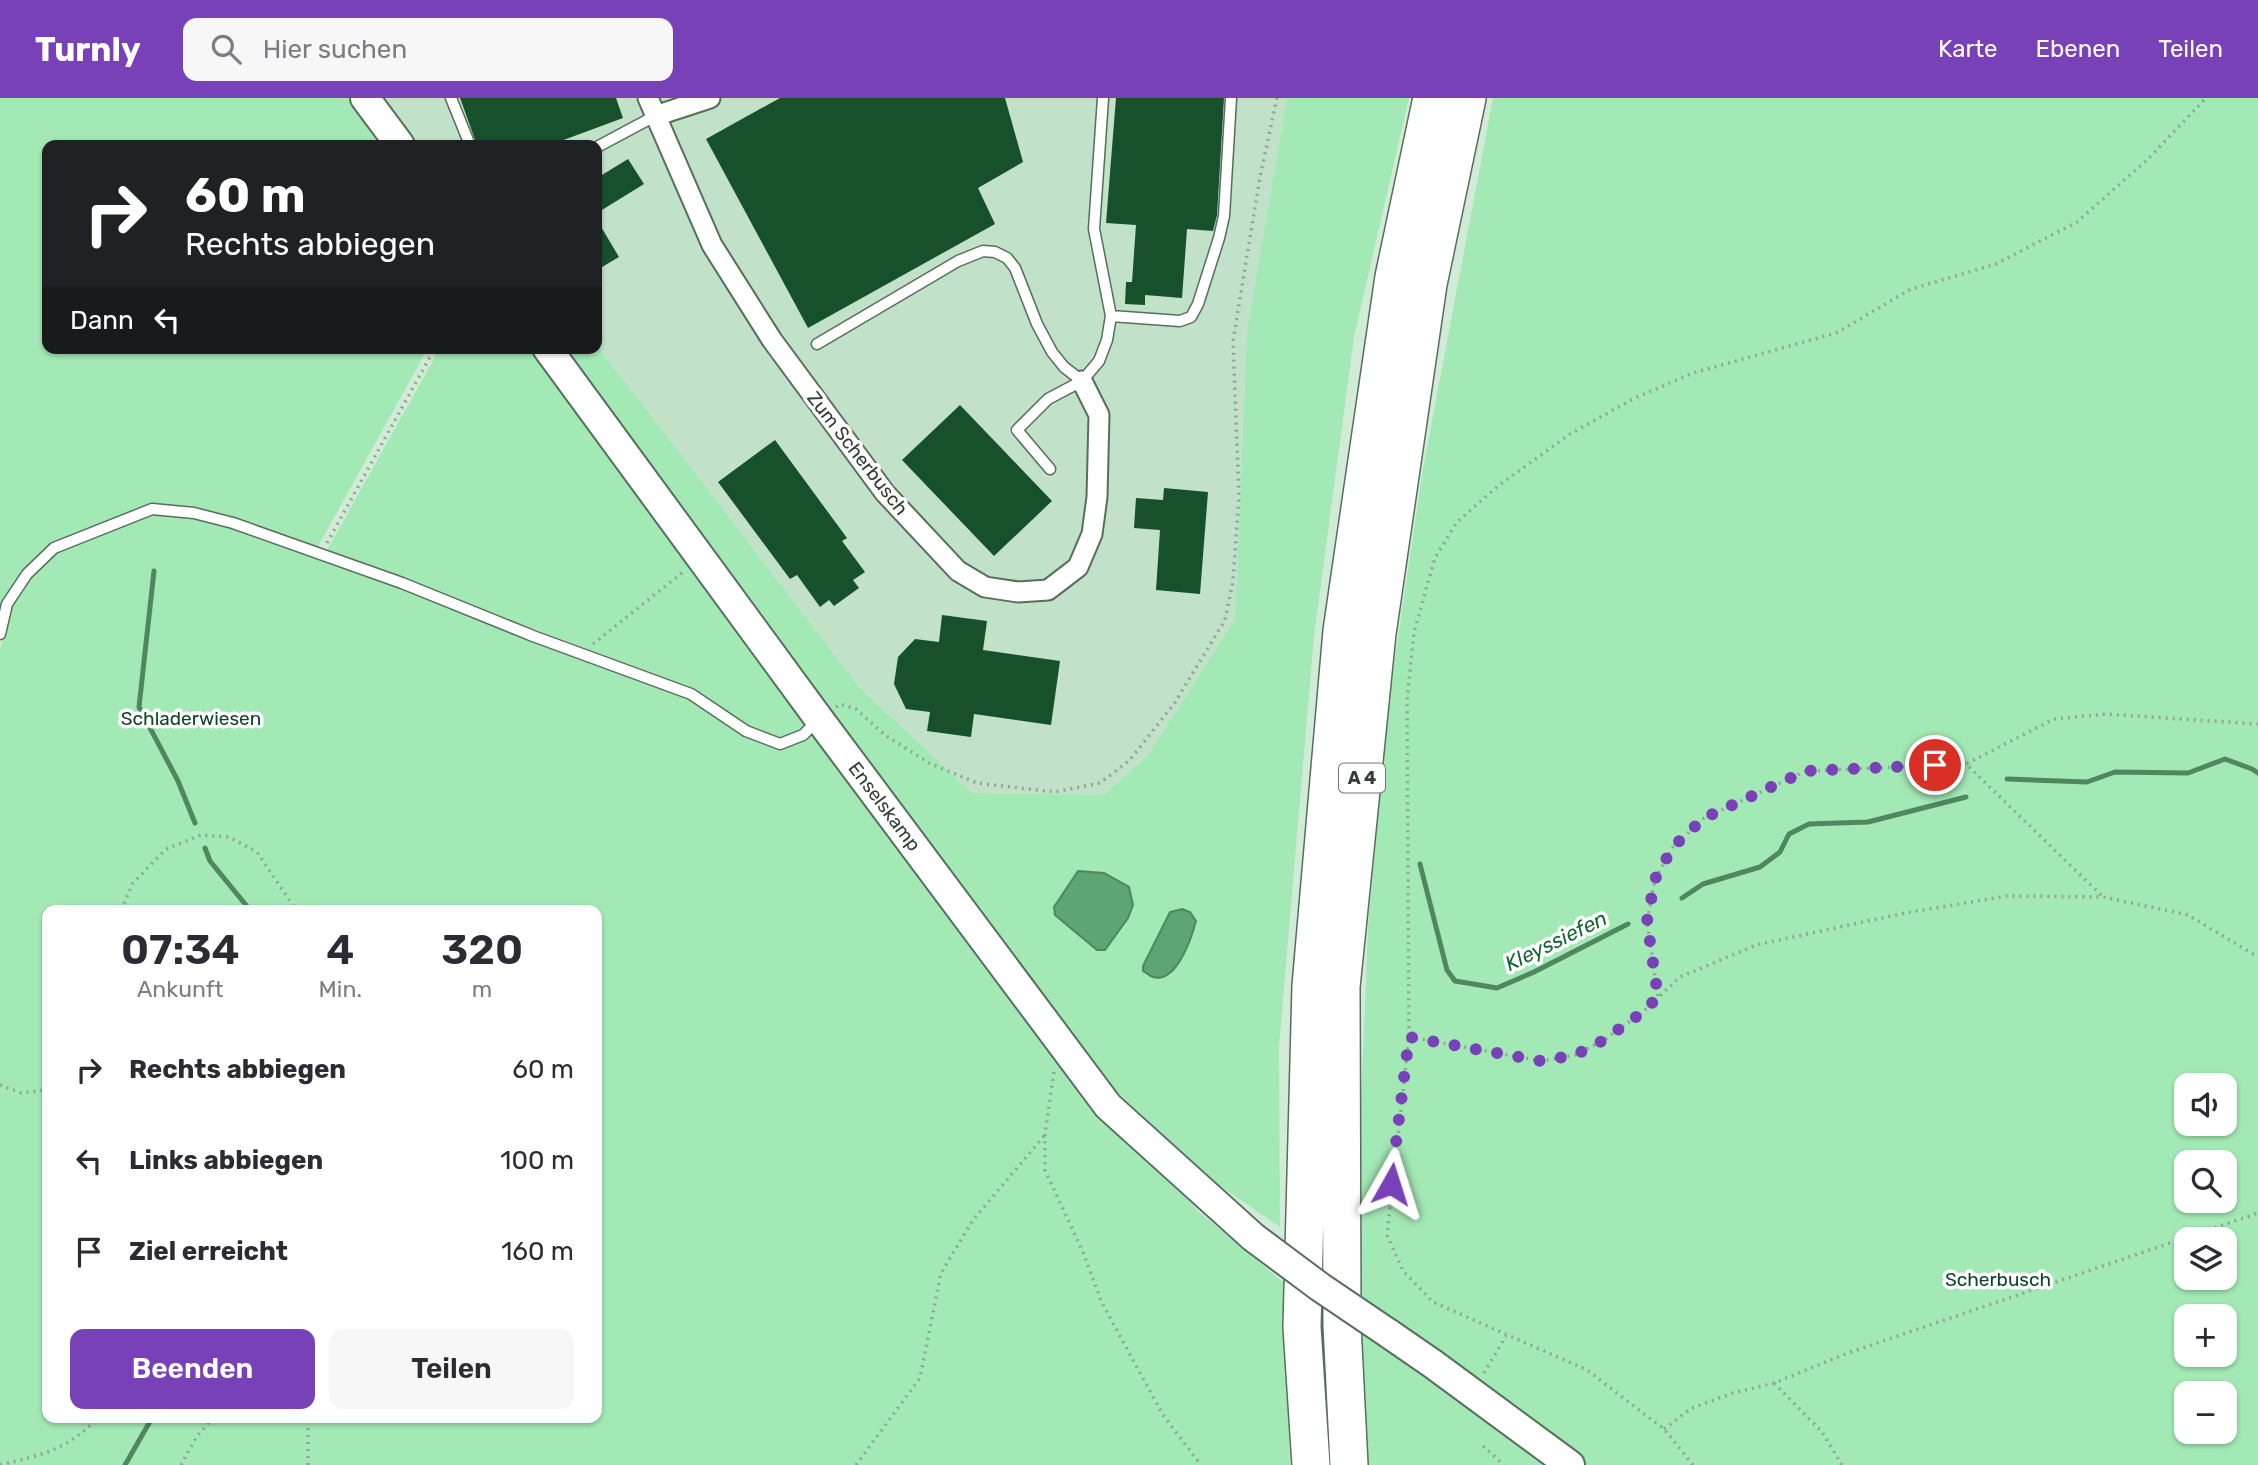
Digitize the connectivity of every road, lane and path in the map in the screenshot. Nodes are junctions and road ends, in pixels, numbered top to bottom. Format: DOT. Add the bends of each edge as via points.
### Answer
graph roads {
  1 [pos="365,98"];
  2 [pos="451,98"];
  3 [pos="710,98"];
  4 [pos="1103,98"];
  5 [pos="1231,98"];
  6 [pos="1277,98"];
  7 [pos="1432,98"];
  8 [pos="1467,98"];
  9 [pos="2206,98"];
  10 [pos="652,107"];
  11 [pos="396,140"];
  12 [pos="468,140"];
  13 [pos="602,143"];
  14 [pos="1111,316"];
  15 [pos="817,344"];
  16 [pos="432,354"];
  17 [pos="551,354"];
  18 [pos="1082,381"];
  19 [pos="1050,469"];
  20 [pos="321,554"];
  21 [pos="701,558"];
  22 [pos="0,635"];
  23 [pos="581,654"];
  24 [pos="819,719"];
  25 [pos="2258,724"];
  26 [pos="1966,764"];
  27 [pos="2102,897"];
  28 [pos="123,905"];
  29 [pos="293,905"];
  30 [pos="2258,957"];
  31 [pos="1658,997"];
  32 [pos="1409,1037"];
  33 [pos="1067,1053"];
  34 [pos="0,1085"];
  35 [pos="42,1091"];
  36 [pos="1045,1134"];
  37 [pos="2258,1213"];
  38 [pos="1506,1336"];
  39 [pos="1774,1382"];
  40 [pos="1473,1393"];
  41 [pos="93,1423"];
  42 [pos="209,1423"];
  43 [pos="308,1423"];
  44 [pos="1664,1429"];
  45 [pos="1483,1446"];
  46 [pos="0,1465"];
  47 [pos="181,1465"];
  48 [pos="308,1465"];
  49 [pos="856,1465"];
  50 [pos="1201,1465"];
  51 [pos="1311,1465"];
  52 [pos="1349,1465"];
  53 [pos="1504,1465"];
  54 [pos="1570,1465"];
  55 [pos="1693,1465"];
  56 [pos="1842,1465"];
  1 -- 11 [label="main road"];
  2 -- 12 [label="lane"];
  3 -- 10 [label="street"];
  4 -- 14 [label="lane" via="1094,229"];
  5 -- 14 [label="lane" via="1224,216 1191,317 1180,321"];
  6 -- 24 [label="path" via="1233,341 1239,496 1233,581 1225,620 1174,704 1129,761 1100,783 1055,792 977,783 929,763 884,735 856,709 840,704"];
  7 -- 51 [label="highway, A 4" via="1394,276 1342,631 1311,986 1302,1327"];
  8 -- 52 [label="highway, A 4" via="1428,284 1377,633 1341,987 1342,1325"];
  9 -- 32 [label="path" via="2147,160 2077,222 1996,264 1911,289 1836,332 1693,373 1633,399 1570,434 1457,522 1435,558 1414,632 1407,701"];
  10 -- 13 [label="lane"];
  10 -- 18 [label="street, Zum Scherbusch" via="712,245 772,340 885,493 958,571 985,587 1048,590 1078,567 1092,534 1099,415"];
  14 -- 18 [label="lane" via="1107,341"];
  15 -- 18 [label="lane" via="958,261 983,251 995,252 1015,268 1052,352"];
  16 -- 20 [label="path"];
  17 -- 21 [label="main road, Enselskamp"];
  18 -- 19 [label="lane" via="1048,399 1017,430"];
  20 -- 22 [label="lane" via="233,523 152,509 54,548 27,574 7,604"];
  20 -- 23 [label="lane"];
  21 -- 23 [label="path"];
  21 -- 24 [label="main road, Enselskamp"];
  23 -- 24 [label="lane" via="691,694 746,731 780,744 803,735"];
  24 -- 33 [label="main road, Enselskamp"];
  25 -- 26 [label="path" via="2105,715 2054,719"];
  26 -- 27 [label="path"];
  26 -- 31 [label="path" via="1806,771 1704,818 1673,847 1655,879 1647,921"];
  27 -- 30 [label="path" via="2188,915"];
  27 -- 31 [label="path" via="2007,895 1756,945 1680,977"];
  28 -- 29 [label="path" via="132,883 166,849 201,835 229,837 257,852"];
  31 -- 32 [label="path" via="1604,1040 1575,1055 1541,1061"];
  32 -- 38 [label="path" via="1387,1234 1403,1271 1433,1302"];
  33 -- 36 [label="path" via="1052,1074"];
  33 -- 40 [label="main road, Enselskamp, bridge" via="1108,1106 1253,1237"];
  34 -- 35 [label="path" via="21,1093"];
  36 -- 49 [label="path" via="973,1220 941,1273 920,1378"];
  36 -- 50 [label="path" via="1045,1170 1102,1303 1163,1415"];
  37 -- 39 [label="path"];
  38 -- 40 [label="path"];
  38 -- 44 [label="path" via="1587,1370"];
  39 -- 44 [label="path" via="1692,1408"];
  39 -- 56 [label="path" via="1822,1432"];
  40 -- 54 [label="main road, Enselskamp"];
  41 -- 46 [label="path" via="52,1452"];
  42 -- 47 [label="path"];
  43 -- 48 [label="path"];
  44 -- 55 [label="path"];
  45 -- 53 [label="path"];
}
